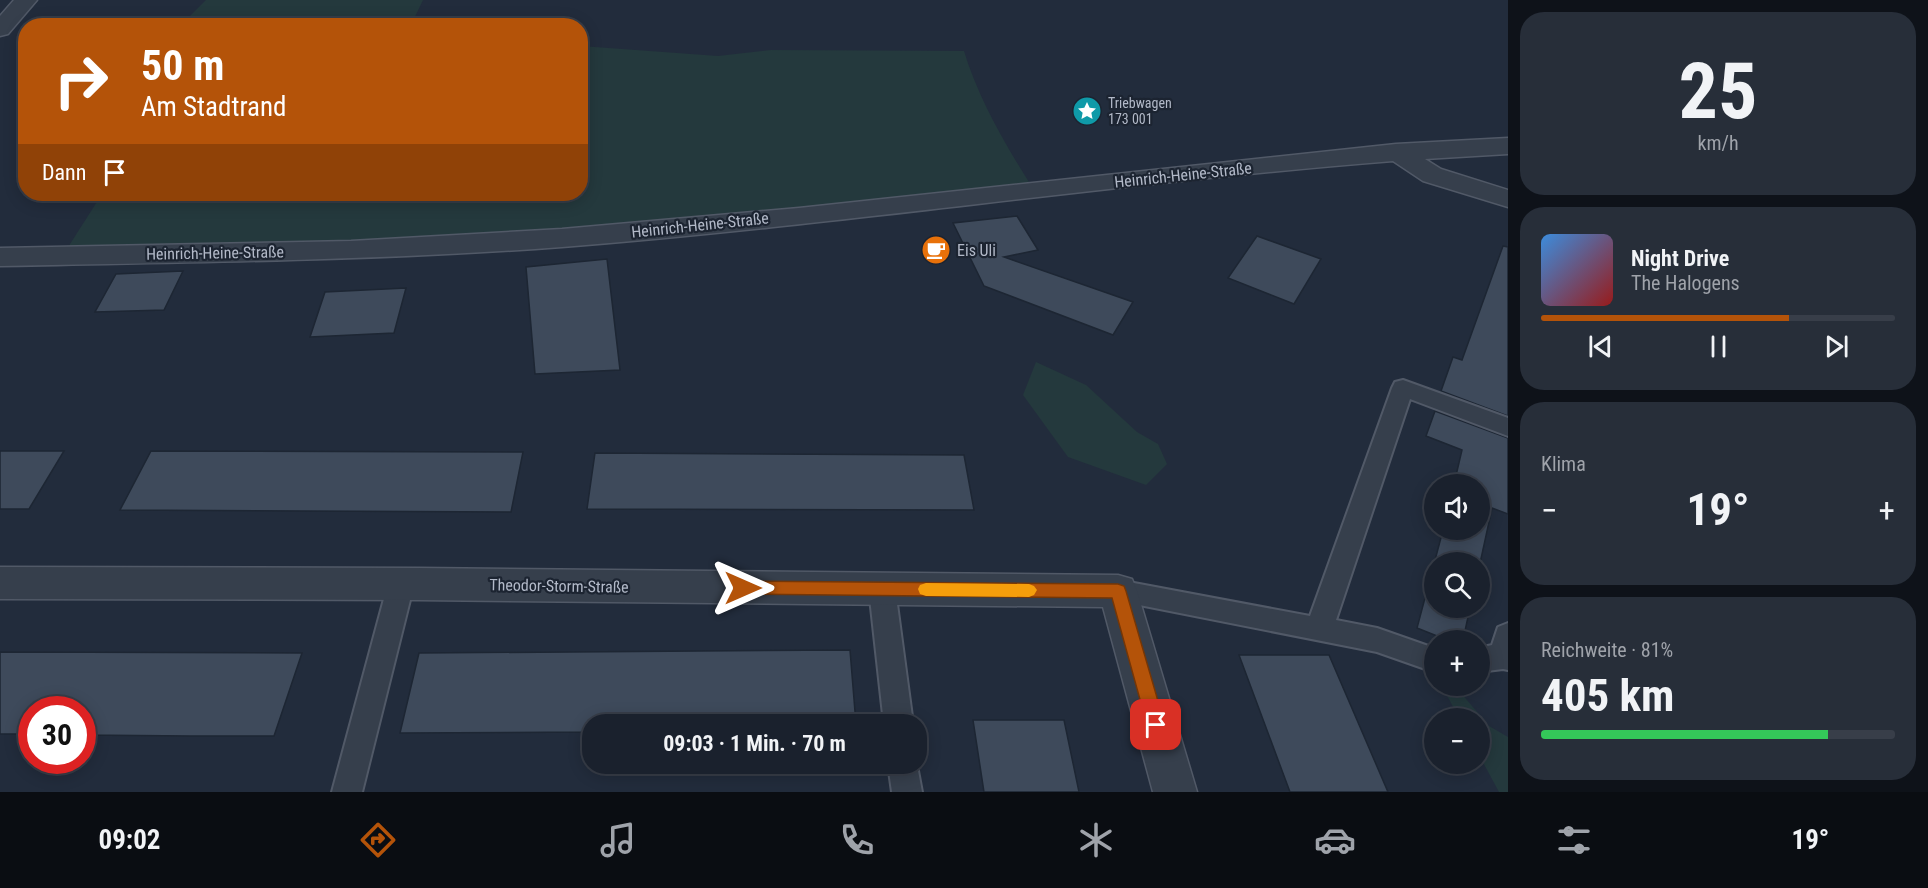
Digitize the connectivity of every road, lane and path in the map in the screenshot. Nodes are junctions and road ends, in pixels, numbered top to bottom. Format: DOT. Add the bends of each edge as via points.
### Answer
graph roads {
  1 [pos="26,0"];
  2 [pos="0,29"];
  3 [pos="1508,146"];
  4 [pos="1396,152"];
  5 [pos="1508,199"];
  6 [pos="0,257"];
  7 [pos="1508,427"];
  8 [pos="0,583"];
  9 [pos="401,584"];
  10 [pos="882,589"];
  11 [pos="1118,591"];
  12 [pos="1319,629"];
  13 [pos="1424,656"];
  14 [pos="897,714"];
  15 [pos="904,774"];
  16 [pos="347,792"];
  17 [pos="907,792"];
  18 [pos="1175,792"];
  1 -- 2 [label="street"];
  3 -- 4 [label="street, Heinrich-Heine-Straße"];
  4 -- 5 [label="street" via="1432,175"];
  4 -- 6 [label="street, Heinrich-Heine-Straße" via="563,238 375,250"];
  7 -- 12 [label="lane" via="1403,388"];
  8 -- 9 [label="street, Theodor-Storm-Straße"];
  9 -- 10 [label="street, Theodor-Storm-Straße"];
  9 -- 16 [label="lane"];
  10 -- 11 [label="street, Theodor-Storm-Straße"];
  10 -- 14 [label="lane"];
  11 -- 12 [label="lane"];
  11 -- 18 [label="street"];
  12 -- 13 [label="lane" via="1377,640"];
  15 -- 17 [label="lane"];
}
